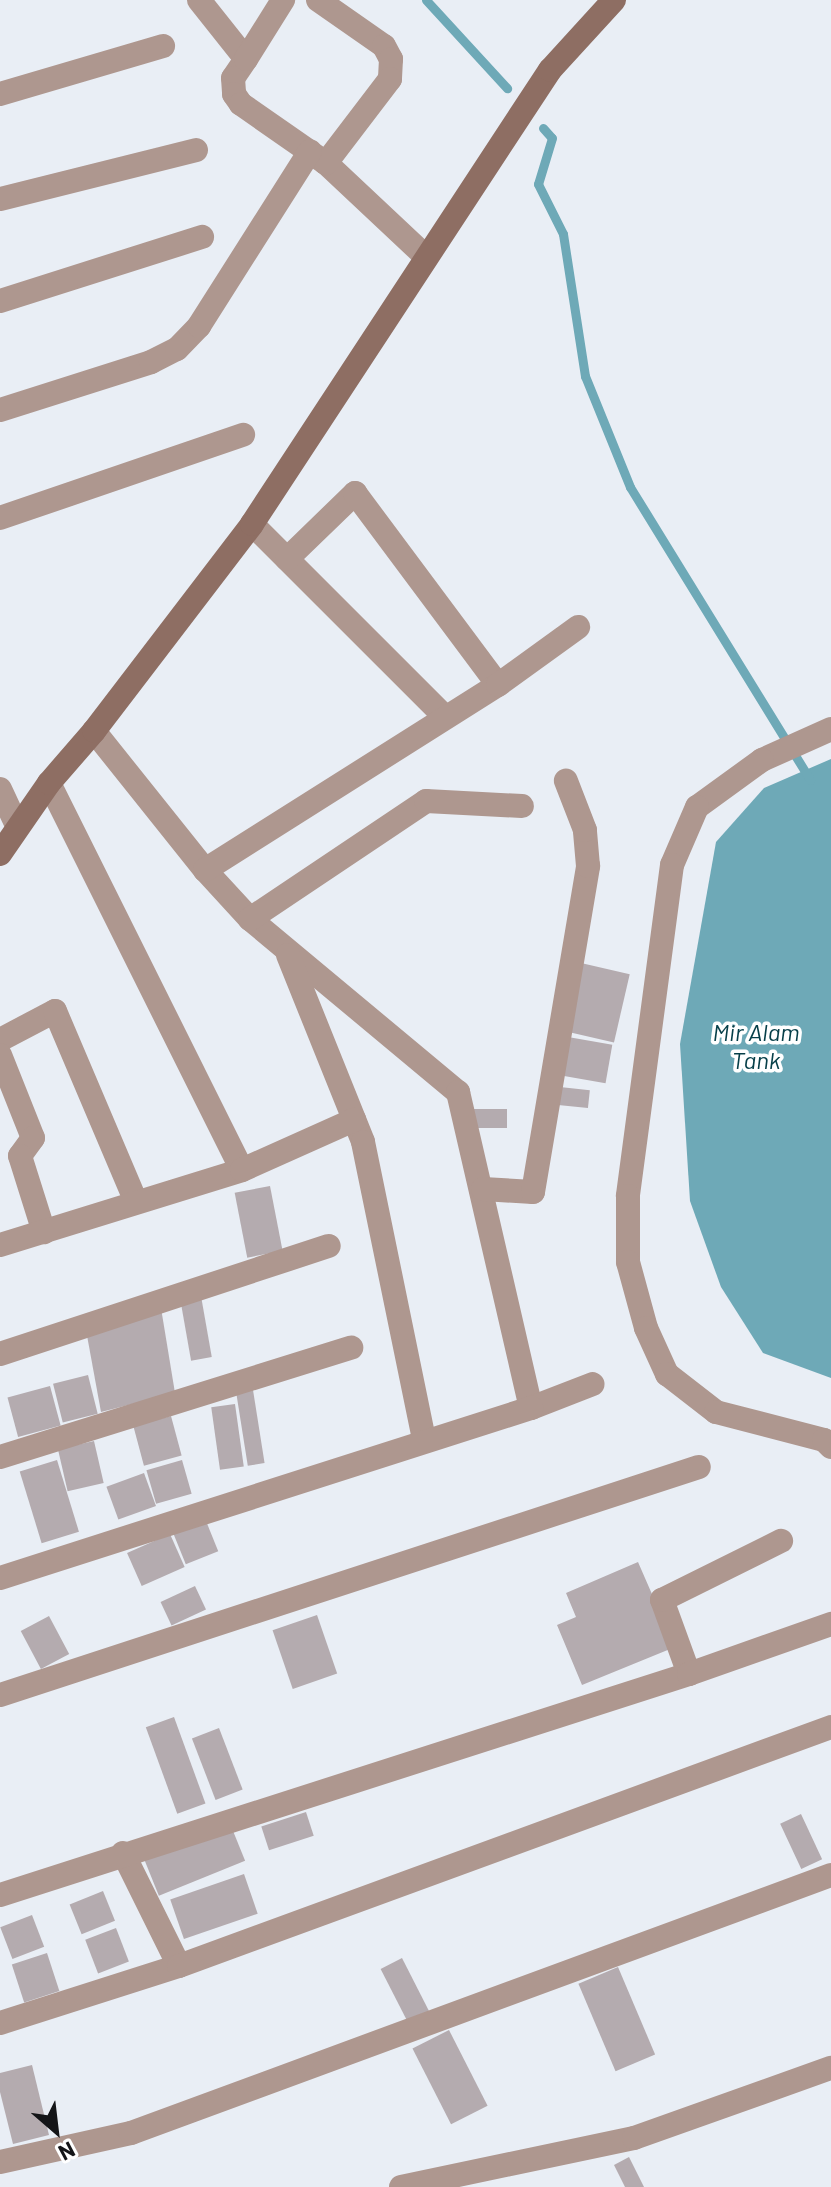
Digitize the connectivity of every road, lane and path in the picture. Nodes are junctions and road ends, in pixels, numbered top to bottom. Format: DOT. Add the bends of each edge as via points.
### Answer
graph roads {
  1 [pos="199,0"];
  2 [pos="283,0"];
  3 [pos="318,0"];
  4 [pos="614,0"];
  5 [pos="163,46"];
  6 [pos="246,59"];
  7 [pos="0,94"];
  8 [pos="196,150"];
  9 [pos="318,157"];
  10 [pos="0,199"];
  11 [pos="202,237"];
  12 [pos="426,257"];
  13 [pos="0,301"];
  14 [pos="0,410"];
  15 [pos="243,435"];
  16 [pos="0,518"];
  17 [pos="252,524"];
  18 [pos="287,559"];
  19 [pos="578,627"];
  20 [pos="498,685"];
  21 [pos="444,716"];
  22 [pos="831,729"];
  23 [pos="94,731"];
  24 [pos="566,781"];
  25 [pos="49,783"];
  26 [pos="0,789"];
  27 [pos="522,806"];
  28 [pos="8,830"];
  29 [pos="0,854"];
  30 [pos="205,870"];
  31 [pos="250,919"];
  32 [pos="287,953"];
  33 [pos="0,1040"];
  34 [pos="0,1055"];
  35 [pos="354,1120"];
  36 [pos="242,1170"];
  37 [pos="483,1189"];
  38 [pos="136,1202"];
  39 [pos="44,1232"];
  40 [pos="0,1245"];
  41 [pos="329,1246"];
  42 [pos="351,1348"];
  43 [pos="0,1354"];
  44 [pos="593,1384"];
  45 [pos="531,1408"];
  46 [pos="424,1440"];
  47 [pos="831,1447"];
  48 [pos="0,1457"];
  49 [pos="699,1467"];
  50 [pos="781,1541"];
  51 [pos="0,1578"];
  52 [pos="831,1624"];
  53 [pos="689,1674"];
  54 [pos="0,1695"];
  55 [pos="831,1727"];
  56 [pos="123,1853"];
  57 [pos="831,1875"];
  58 [pos="0,1895"];
  59 [pos="179,1966"];
  60 [pos="0,2023"];
  61 [pos="831,2068"];
  62 [pos="0,2162"];
  63 [pos="401,2187"];
  1 -- 6 [label="street"];
  2 -- 6 [label="street"];
  3 -- 9 [label="street" via="384,46 391,59 390,79"];
  4 -- 12 [label="main road" via="550,70"];
  5 -- 7 [label="street"];
  6 -- 9 [label="street" via="233,78 241,104"];
  8 -- 10 [label="street"];
  9 -- 12 [label="street"];
  9 -- 14 [label="street" via="199,326 177,349"];
  11 -- 13 [label="street"];
  12 -- 17 [label="main road"];
  15 -- 16 [label="street"];
  17 -- 18 [label="street"];
  17 -- 23 [label="main road"];
  18 -- 20 [label="street" via="355,493"];
  18 -- 21 [label="street"];
  19 -- 20 [label="street"];
  20 -- 21 [label="street"];
  21 -- 30 [label="street"];
  22 -- 47 [label="street" via="771,755 697,807 672,865 628,1196 628,1262 646,1328 667,1374 716,1412 824,1440"];
  23 -- 25 [label="main road"];
  23 -- 30 [label="street"];
  24 -- 37 [label="street" via="585,830 588,866 533,1192"];
  25 -- 28 [label="main road"];
  25 -- 36 [label="street"];
  26 -- 28 [label="street"];
  27 -- 31 [label="street" via="426,801"];
  28 -- 29 [label="main road"];
  30 -- 31 [label="street"];
  31 -- 32 [label="street"];
  32 -- 35 [label="street"];
  32 -- 37 [label="street" via="458,1092"];
  33 -- 38 [label="street" via="55,1011"];
  34 -- 39 [label="street" via="33,1138 20,1156"];
  35 -- 36 [label="street"];
  35 -- 46 [label="street" via="363,1142"];
  36 -- 38 [label="street"];
  37 -- 45 [label="street"];
  38 -- 39 [label="street"];
  39 -- 40 [label="street"];
  41 -- 43 [label="street"];
  42 -- 48 [label="street"];
  44 -- 45 [label="street"];
  45 -- 46 [label="street"];
  46 -- 51 [label="street"];
  49 -- 54 [label="street"];
  50 -- 53 [label="street" via="662,1600"];
  52 -- 53 [label="street"];
  53 -- 56 [label="street"];
  55 -- 59 [label="street"];
  56 -- 58 [label="street"];
  56 -- 59 [label="street"];
  57 -- 62 [label="street" via="131,2133"];
  59 -- 60 [label="street"];
  61 -- 63 [label="street" via="634,2138"];
}
